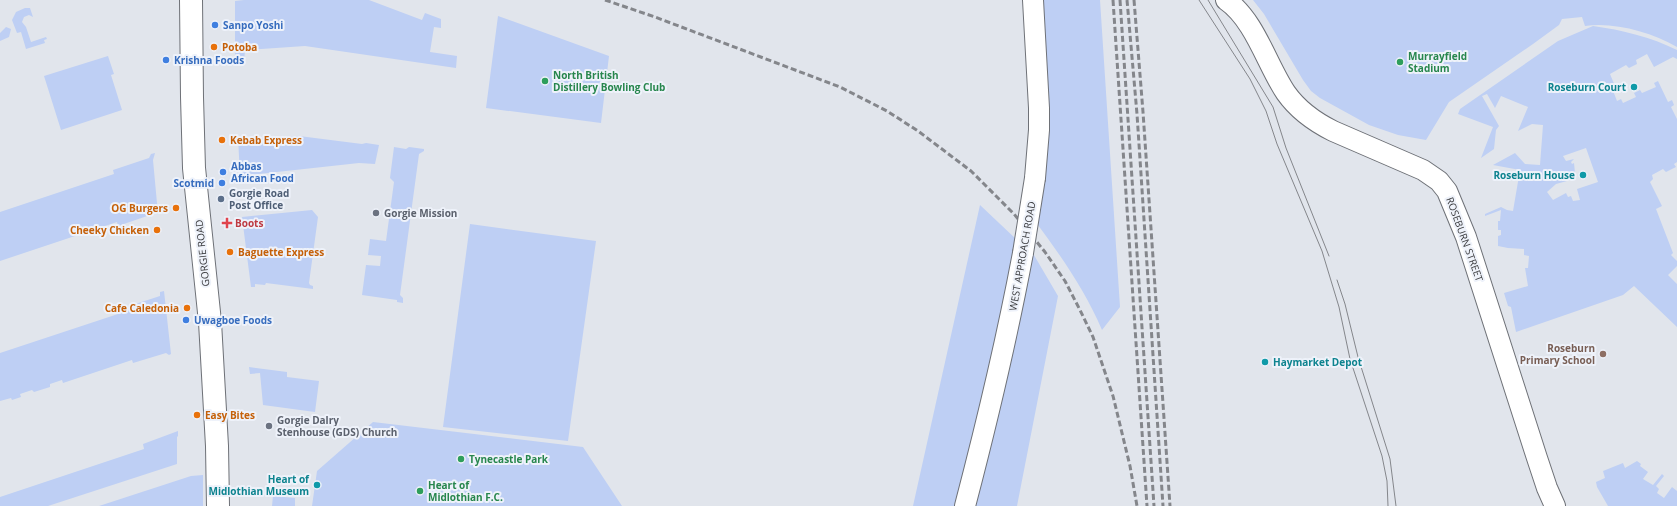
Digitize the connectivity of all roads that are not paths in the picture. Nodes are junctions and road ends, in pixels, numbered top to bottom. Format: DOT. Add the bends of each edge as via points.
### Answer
graph roads {
  1 [pos="191,0"];
  2 [pos="1033,0"];
  3 [pos="1226,0"];
  4 [pos="218,506"];
  5 [pos="965,506"];
  6 [pos="1555,506"];
  1 -- 4 [label="main road, GORGIE ROAD" via="194,168 210,322"];
  2 -- 5 [label="street, WEST APPROACH ROAD, bridge" via="1039,108 1035,178 1009,325"];
  3 -- 6 [label="street, ROSEBURN STREET" via="1233,4 1247,24 1285,92 1302,111 1333,132 1423,170 1439,181 1447,191 1466,237 1537,458"];
}
